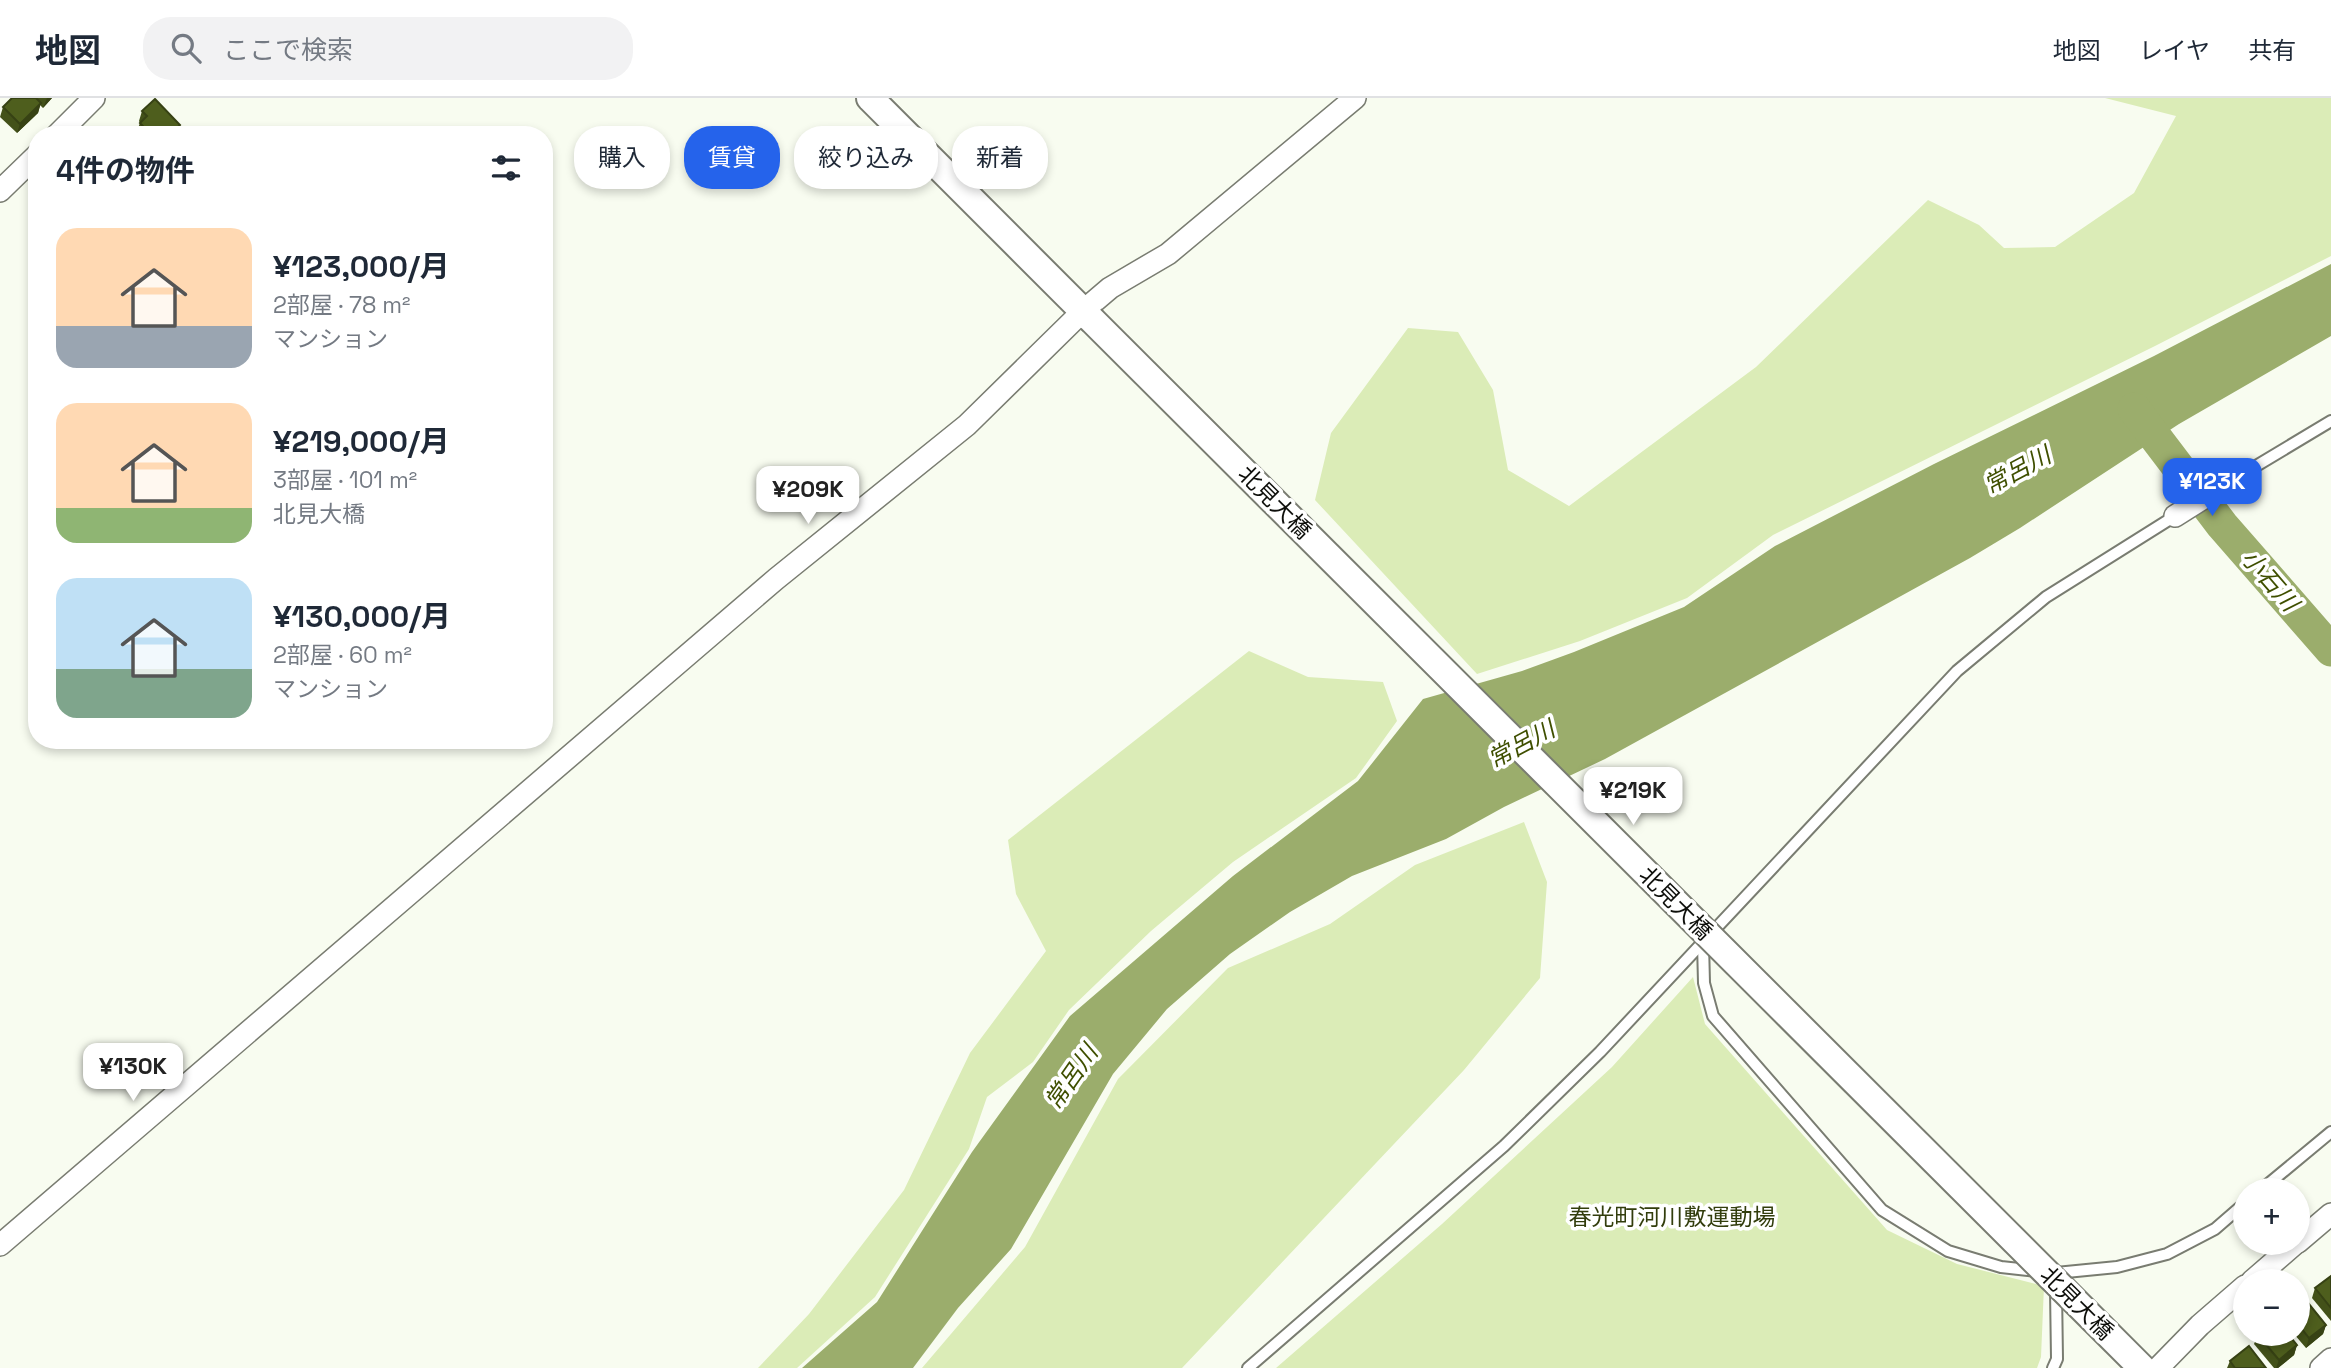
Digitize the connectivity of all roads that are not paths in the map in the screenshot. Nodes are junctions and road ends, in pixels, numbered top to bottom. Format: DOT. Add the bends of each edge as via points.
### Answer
graph roads {
  1 [pos="94,98"];
  2 [pos="870,98"];
  3 [pos="1355,98"];
  4 [pos="66,126"];
  5 [pos="28,164"];
  6 [pos="0,191"];
  7 [pos="1087,315"];
  8 [pos="2331,421"];
  9 [pos="2226,484"];
  10 [pos="2175,516"];
  11 [pos="1703,943"];
  12 [pos="2331,1132"];
  13 [pos="2275,1178"];
  14 [pos="2233,1213"];
  15 [pos="2331,1214"];
  16 [pos="2310,1231"];
  17 [pos="0,1245"];
  18 [pos="2282,1255"];
  19 [pos="2266,1269"];
  20 [pos="2056,1273"];
  21 [pos="2233,1296"];
  22 [pos="2331,1359"];
  23 [pos="1248,1368"];
  24 [pos="2053,1368"];
  25 [pos="2142,1368"];
  26 [pos="2158,1368"];
  27 [pos="2321,1368"];
  1 -- 4 [label="street"];
  2 -- 7 [label="street, 北見大橋"];
  3 -- 7 [label="street" via="1168,254 1110,288"];
  5 -- 6 [label="street"];
  7 -- 17 [label="street" via="967,425 776,579"];
  7 -- 25 [label="street, 北見大橋, bridge"];
  8 -- 9 [label="lane"];
  9 -- 10 [label="street"];
  10 -- 11 [label="lane" via="2046,597 1957,671"];
  11 -- 20 [label="lane" via="1704,983 1713,1016 1882,1210 1948,1251 2001,1267"];
  11 -- 23 [label="lane" via="1504,1146"];
  12 -- 13 [label="lane"];
  14 -- 20 [label="lane" via="2214,1229 2167,1254 2117,1267"];
  15 -- 16 [label="street"];
  18 -- 19 [label="street"];
  20 -- 24 [label="lane" via="2057,1359"];
  21 -- 26 [label="street"];
  22 -- 27 [label="street"];
}
